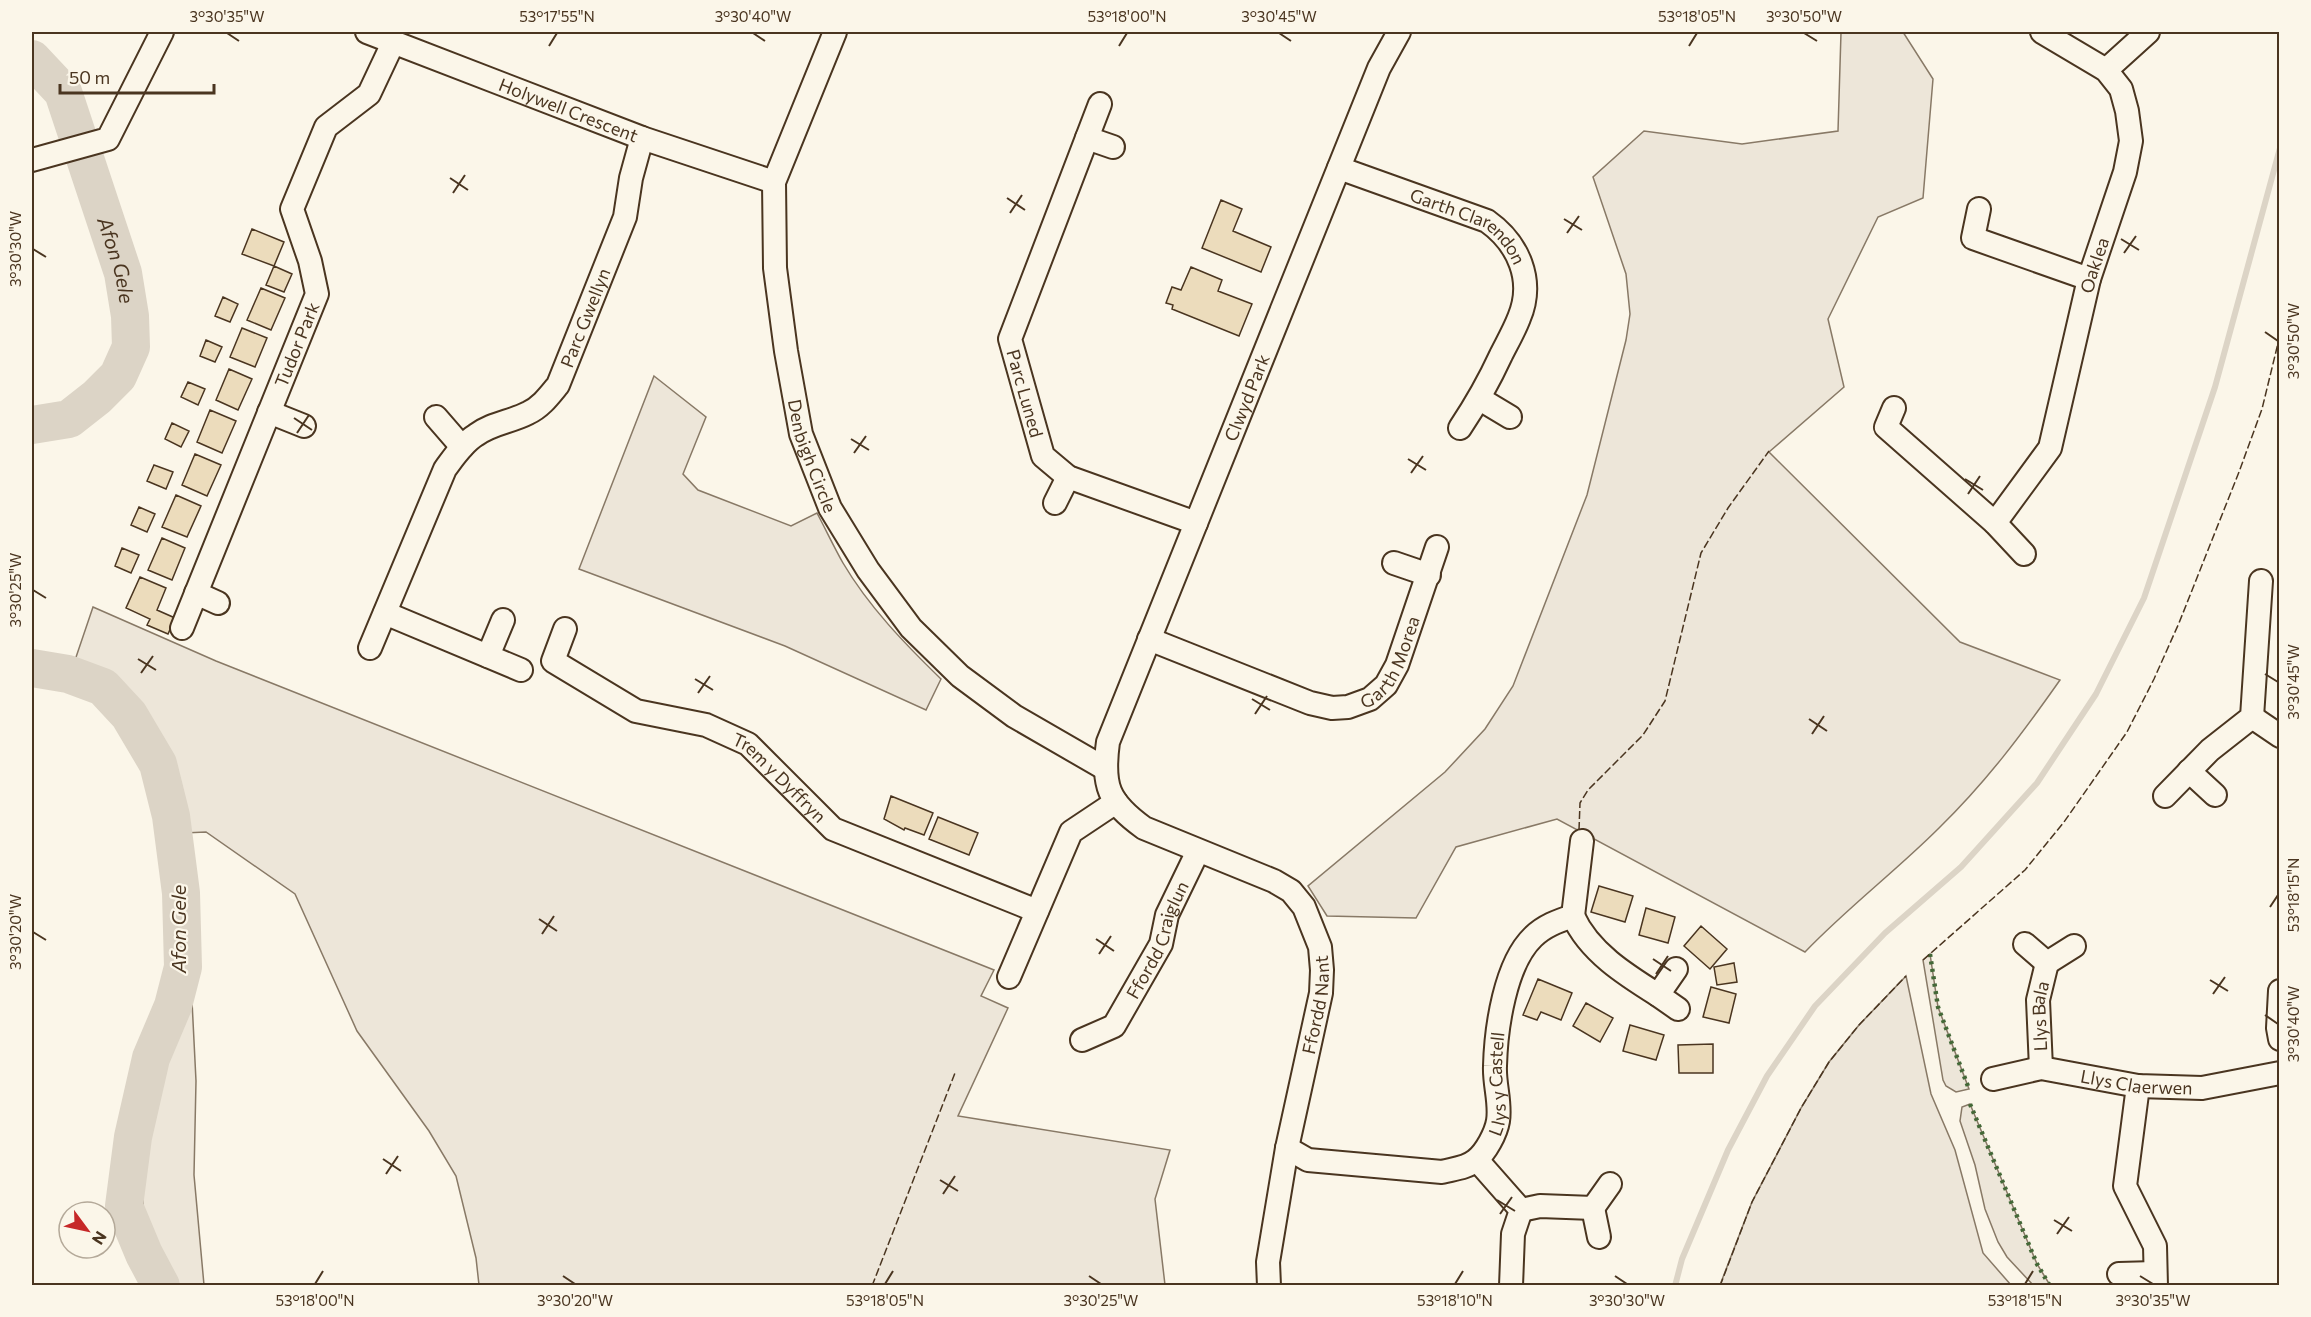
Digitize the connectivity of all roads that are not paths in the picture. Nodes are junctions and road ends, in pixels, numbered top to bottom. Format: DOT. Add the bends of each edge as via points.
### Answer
graph roads {
  1 [pos="367,32"];
  2 [pos="835,32"];
  3 [pos="1399,32"];
  4 [pos="2042,32"];
  5 [pos="2148,32"];
  6 [pos="156,33"];
  7 [pos="406,41"];
  8 [pos="2106,70"];
  9 [pos="1100,104"];
  10 [pos="642,138"];
  11 [pos="1087,138"];
  12 [pos="1113,147"];
  13 [pos="32,160"];
  14 [pos="1339,168"];
  15 [pos="774,182"];
  16 [pos="1979,209"];
  17 [pos="2089,279"];
  18 [pos="1480,399"];
  19 [pos="270,412"];
  20 [pos="1884,416"];
  21 [pos="436,417"];
  22 [pos="1510,417"];
  23 [pos="304,426"];
  24 [pos="1460,428"];
  25 [pos="462,447"];
  26 [pos="1068,477"];
  27 [pos="1055,503"];
  28 [pos="1196,523"];
  29 [pos="1995,523"];
  30 [pos="1437,547"];
  31 [pos="2024,554"];
  32 [pos="1394,563"];
  33 [pos="1430,575"];
  34 [pos="2261,581"];
  35 [pos="196,593"];
  36 [pos="218,603"];
  37 [pos="385,613"];
  38 [pos="2269,615"];
  39 [pos="503,620"];
  40 [pos="182,628"];
  41 [pos="565,630"];
  42 [pos="1149,639"];
  43 [pos="370,648"];
  44 [pos="488,656"];
  45 [pos="521,670"];
  46 [pos="2253,717"];
  47 [pos="2280,736"];
  48 [pos="1104,768"];
  49 [pos="2189,771"];
  50 [pos="2165,795"];
  51 [pos="2215,795"];
  52 [pos="1116,802"];
  53 [pos="1581,841"];
  54 [pos="1198,851"];
  55 [pos="1037,911"];
  56 [pos="1573,916"];
  57 [pos="2025,944"];
  58 [pos="2074,946"];
  59 [pos="2047,963"];
  60 [pos="1676,969"];
  61 [pos="1010,977"];
  62 [pos="2280,991"];
  63 [pos="1658,995"];
  64 [pos="1678,1009"];
  65 [pos="2280,1039"];
  66 [pos="1082,1040"];
  67 [pos="2041,1068"];
  68 [pos="2280,1073"];
  69 [pos="1993,1079"];
  70 [pos="2138,1086"];
  71 [pos="1287,1148"];
  72 [pos="1477,1160"];
  73 [pos="1610,1184"];
  74 [pos="1593,1208"];
  75 [pos="1521,1210"];
  76 [pos="1599,1236"];
  77 [pos="2119,1274"];
  78 [pos="2156,1279"];
  79 [pos="1269,1286"];
  80 [pos="1511,1286"];
  1 -- 7 [label="street, Holywell Crescent"];
  2 -- 15 [label="street, Denbigh Circle"];
  3 -- 14 [label="street, Clwyd Park" via="1379,68"];
  4 -- 8 [label="street, Oaklea"];
  5 -- 8 [label="street"];
  6 -- 13 [label="street" via="108,139"];
  7 -- 10 [label="street, Holywell Crescent"];
  7 -- 19 [label="street, Tudor Park" via="369,94 326,127 292,209 317,294"];
  8 -- 17 [label="street, Oaklea" via="2121,89 2131,141 2125,172"];
  9 -- 11 [label="street, Parc Luned"];
  10 -- 15 [label="street, Holywell Crescent"];
  10 -- 25 [label="street, Parc Gwellyn" via="625,217 558,385 527,414 499,423"];
  11 -- 12 [label="street"];
  11 -- 26 [label="street, Parc Luned" via="1010,339 1042,456"];
  14 -- 18 [label="street, Garth Clarendon" via="1487,220 1514,247 1523,269 1526,293 1520,316"];
  14 -- 28 [label="street, Clwyd Park"];
  15 -- 48 [label="street, Denbigh Circle" via="775,268 786,351 801,434 830,508 868,570 911,628 960,675 1014,716"];
  16 -- 17 [label="street" via="1964,234"];
  17 -- 29 [label="street, Oaklea" via="2050,448"];
  18 -- 22 [label="street"];
  18 -- 24 [label="street, Garth Clarendon"];
  19 -- 23 [label="street"];
  19 -- 35 [label="street, Tudor Park"];
  20 -- 29 [label="street"];
  21 -- 25 [label="street"];
  25 -- 37 [label="street, Parc Gwellyn" via="445,469"];
  26 -- 27 [label="street"];
  26 -- 28 [label="street, Parc Luned"];
  28 -- 42 [label="street, Clwyd Park"];
  29 -- 31 [label="street"];
  30 -- 33 [label="street, Garth Morea"];
  32 -- 33 [label="street"];
  33 -- 42 [label="street, Garth Morea" via="1386,685 1370,699 1348,706 1311,704"];
  34 -- 38 [label="street"];
  35 -- 36 [label="street"];
  35 -- 40 [label="street, Tudor Park"];
  37 -- 43 [label="street, Parc Gwellyn"];
  37 -- 44 [label="street"];
  38 -- 46 [label="street"];
  39 -- 44 [label="street"];
  41 -- 55 [label="street, Trem y Dyffryn" via="553,661 636,711 706,725 748,744 833,829"];
  42 -- 48 [label="street, Clwyd Park" via="1108,742"];
  44 -- 45 [label="street"];
  46 -- 47 [label="street"];
  46 -- 49 [label="street"];
  48 -- 52 [label="street, Ffordd Nant"];
  49 -- 50 [label="street"];
  49 -- 51 [label="street"];
  52 -- 54 [label="street, Ffordd Nant" via="1144,828"];
  52 -- 55 [label="street" via="1071,832"];
  53 -- 56 [label="street"];
  54 -- 66 [label="street, Ffordd Craiglun" via="1167,915 1161,944 1121,1031"];
  54 -- 71 [label="street, Ffordd Nant" via="1291,891 1304,907 1320,947 1321,993"];
  55 -- 61 [label="street"];
  56 -- 63 [label="street" via="1594,947 1624,974"];
  56 -- 72 [label="street, Llys y Castell" via="1548,925 1532,937 1519,955 1507,985 1494,1066 1498,1121"];
  57 -- 59 [label="street, Llys Bala"];
  58 -- 59 [label="street, Llys Bala"];
  59 -- 67 [label="street, Llys Bala" via="2038,1000"];
  60 -- 63 [label="street"];
  62 -- 65 [label="street"];
  63 -- 64 [label="street"];
  67 -- 69 [label="street, Llys Claerwen"];
  67 -- 70 [label="street, Llys Claerwen"];
  68 -- 70 [label="street, Llys Claerwen" via="2202,1088"];
  70 -- 78 [label="street" via="2125,1186 2155,1246"];
  71 -- 72 [label="street, Llys y Castell" via="1308,1160 1442,1172"];
  71 -- 79 [label="street, Ffordd Nant" via="1268,1262"];
  72 -- 75 [label="street"];
  73 -- 74 [label="street"];
  74 -- 75 [label="street" via="1540,1206"];
  74 -- 76 [label="street"];
  75 -- 80 [label="street" via="1513,1234"];
  77 -- 78 [label="street"];
}
